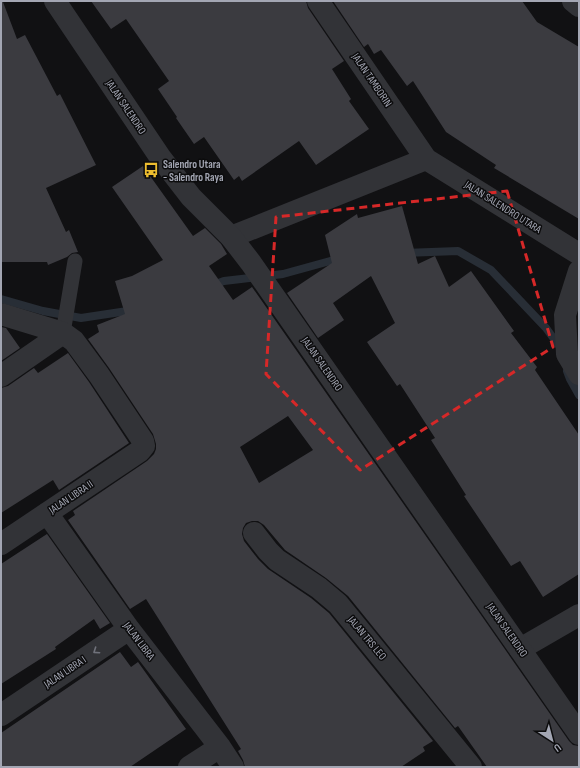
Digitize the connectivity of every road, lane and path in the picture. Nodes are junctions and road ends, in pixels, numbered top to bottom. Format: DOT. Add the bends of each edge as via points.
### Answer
graph roads {
  1 [pos="55,1"];
  2 [pos="318,1"];
  3 [pos="573,1"];
  4 [pos="579,6"];
  5 [pos="426,159"];
  6 [pos="231,236"];
  7 [pos="579,254"];
  8 [pos="75,261"];
  9 [pos="579,271"];
  10 [pos="1,314"];
  11 [pos="64,327"];
  12 [pos="579,374"];
  13 [pos="1,376"];
  14 [pos="47,513"];
  15 [pos="254,533"];
  16 [pos="1,544"];
  17 [pos="579,616"];
  18 [pos="129,629"];
  19 [pos="520,649"];
  20 [pos="1,715"];
  21 [pos="579,734"];
  22 [pos="220,747"];
  23 [pos="463,764"];
  24 [pos="189,767"];
  25 [pos="233,767"];
  1 -- 6 [label="street, JALAN SALENDRO" via="160,157 191,197"];
  2 -- 5 [label="street, JALAN TAMBORIN"];
  3 -- 4 [label="street"];
  5 -- 6 [label="street"];
  5 -- 7 [label="street, JALAN SALENDRO UTARA"];
  6 -- 19 [label="street, JALAN SALENDRO"];
  8 -- 11 [label="lane"];
  9 -- 12 [label="street" via="565,315 566,354"];
  10 -- 11 [label="street"];
  11 -- 13 [label="street"];
  11 -- 14 [label="street, JALAN LIBRA II" via="99,375 144,446"];
  14 -- 16 [label="street, JALAN LIBRA II"];
  14 -- 18 [label="street, JALAN LIBRA"];
  15 -- 23 [label="street, JALAN TRS LEO" via="277,560 338,604"];
  17 -- 19 [label="street"];
  18 -- 20 [label="street, JALAN LIBRA I, one-way"];
  18 -- 22 [label="street, JALAN LIBRA"];
  19 -- 21 [label="street, JALAN SALENDRO"];
  22 -- 24 [label="street"];
  22 -- 25 [label="street, JALAN LIBRA"];
}
